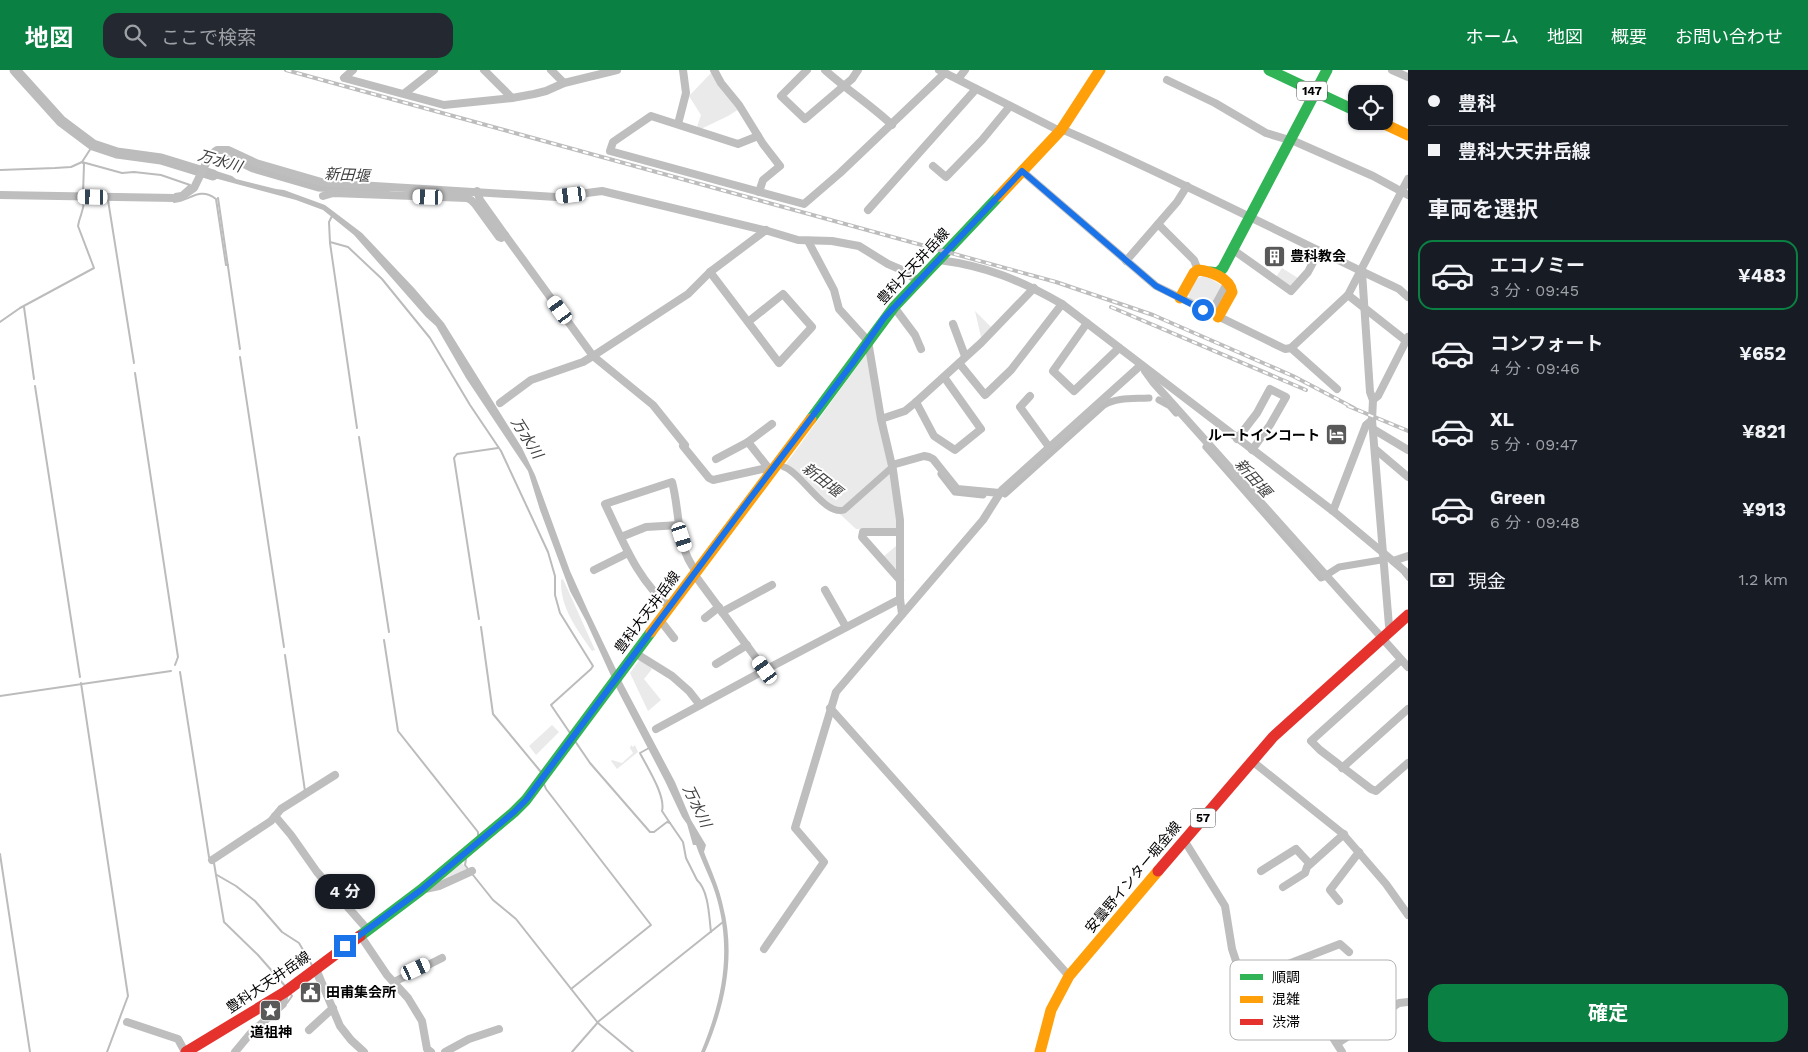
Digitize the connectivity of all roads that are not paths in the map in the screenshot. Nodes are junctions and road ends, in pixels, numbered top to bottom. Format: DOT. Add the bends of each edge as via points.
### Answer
graph roads {
  1 [pos="353,70"];
  2 [pos="434,70"];
  3 [pos="484,70"];
  4 [pos="552,70"];
  5 [pos="584,70"];
  6 [pos="617,70"];
  7 [pos="683,70"];
  8 [pos="714,70"];
  9 [pos="807,70"];
  10 [pos="826,70"];
  11 [pos="858,70"];
  12 [pos="965,70"];
  13 [pos="1100,70"];
  14 [pos="1269,70"];
  15 [pos="1326,70"];
  16 [pos="1392,70"];
  17 [pos="942,72"];
  18 [pos="590,77"];
  19 [pos="1408,78"];
  20 [pos="958,80"];
  21 [pos="1167,80"];
  22 [pos="564,83"];
  23 [pos="843,86"];
  24 [pos="976,88"];
  25 [pos="1316,92"];
  26 [pos="405,93"];
  27 [pos="512,98"];
  28 [pos="1010,106"];
  29 [pos="1348,107"];
  30 [pos="678,124"];
  31 [pos="892,125"];
  32 [pos="1393,128"];
  33 [pos="1061,130"];
  34 [pos="1408,135"];
  35 [pos="758,136"];
  36 [pos="1291,140"];
  37 [pos="933,166"];
  38 [pos="1022,171"];
  39 [pos="1408,179"];
  40 [pos="1187,186"];
  41 [pos="476,192"];
  42 [pos="759,192"];
  43 [pos="1405,194"];
  44 [pos="0,195"];
  45 [pos="323,196"];
  46 [pos="478,202"];
  47 [pos="868,210"];
  48 [pos="1249,218"];
  49 [pos="1158,224"];
  50 [pos="766,230"];
  51 [pos="808,241"];
  52 [pos="1232,249"];
  53 [pos="1319,252"];
  54 [pos="939,260"];
  55 [pos="1126,261"];
  56 [pos="1223,268"];
  57 [pos="1198,270"];
  58 [pos="710,272"];
  59 [pos="1210,272"];
  60 [pos="1362,272"];
  61 [pos="918,281"];
  62 [pos="1228,282"];
  63 [pos="1034,288"];
  64 [pos="1348,295"];
  65 [pos="1408,297"];
  66 [pos="1180,298"];
  67 [pos="1062,304"];
  68 [pos="1363,306"];
  69 [pos="894,307"];
  70 [pos="1214,315"];
  71 [pos="748,322"];
  72 [pos="1087,323"];
  73 [pos="953,324"];
  74 [pos="1406,338"];
  75 [pos="868,341"];
  76 [pos="1119,348"];
  77 [pos="1291,348"];
  78 [pos="920,349"];
  79 [pos="593,356"];
  80 [pos="965,356"];
  81 [pos="959,364"];
  82 [pos="1141,365"];
  83 [pos="944,376"];
  84 [pos="1337,389"];
  85 [pos="1030,396"];
  86 [pos="1373,400"];
  87 [pos="916,402"];
  88 [pos="500,403"];
  89 [pos="881,419"];
  90 [pos="1372,420"];
  91 [pos="772,424"];
  92 [pos="1373,429"];
  93 [pos="1238,439"];
  94 [pos="748,442"];
  95 [pos="1049,448"];
  96 [pos="1375,449"];
  97 [pos="1252,450"];
  98 [pos="1408,450"];
  99 [pos="716,459"];
  100 [pos="892,465"];
  101 [pos="769,469"];
  102 [pos="1408,477"];
  103 [pos="1000,493"];
  104 [pos="1333,511"];
  105 [pos="680,525"];
  106 [pos="900,532"];
  107 [pos="621,537"];
  108 [pos="1383,551"];
  109 [pos="628,553"];
  110 [pos="1408,556"];
  111 [pos="1393,561"];
  112 [pos="594,570"];
  113 [pos="695,572"];
  114 [pos="1408,574"];
  115 [pos="900,580"];
  116 [pos="772,585"];
  117 [pos="825,590"];
  118 [pos="900,599"];
  119 [pos="670,606"];
  120 [pos="720,609"];
  121 [pos="902,614"];
  122 [pos="1408,615"];
  123 [pos="705,618"];
  124 [pos="660,620"];
  125 [pos="846,627"];
  126 [pos="1392,630"];
  127 [pos="674,638"];
  128 [pos="1383,639"];
  129 [pos="747,645"];
  130 [pos="636,653"];
  131 [pos="1401,660"];
  132 [pos="716,664"];
  133 [pos="1408,667"];
  134 [pos="765,670"];
  135 [pos="700,705"];
  136 [pos="830,708"];
  137 [pos="1408,709"];
  138 [pos="656,729"];
  139 [pos="1252,761"];
  140 [pos="1408,763"];
  141 [pos="1342,768"];
  142 [pos="335,775"];
  143 [pos="275,816"];
  144 [pos="1344,834"];
  145 [pos="1184,840"];
  146 [pos="1359,852"];
  147 [pos="212,860"];
  148 [pos="1310,864"];
  149 [pos="472,871"];
  150 [pos="1261,871"];
  151 [pos="1283,887"];
  152 [pos="421,890"];
  153 [pos="1339,901"];
  154 [pos="1408,915"];
  155 [pos="364,932"];
  156 [pos="764,949"];
  157 [pos="1349,952"];
  158 [pos="442,958"];
  159 [pos="1236,960"];
  160 [pos="1299,960"];
  161 [pos="316,969"];
  162 [pos="1069,976"];
  163 [pos="394,982"];
  164 [pos="285,992"];
  165 [pos="1408,1002"];
  166 [pos="1396,1005"];
  167 [pos="332,1008"];
  168 [pos="127,1022"];
  169 [pos="499,1028"];
  170 [pos="309,1030"];
  171 [pos="1336,1040"];
  172 [pos="1343,1040"];
  173 [pos="1338,1043"];
  174 [pos="427,1051"];
  175 [pos="186,1052"];
  176 [pos="235,1052"];
  177 [pos="364,1052"];
  178 [pos="446,1052"];
  179 [pos="1040,1052"];
  180 [pos="1342,1052"];
  1 -- 26 [label="street" via="344,78"];
  2 -- 26 [label="street"];
  3 -- 27 [label="street"];
  4 -- 22 [label="street"];
  5 -- 18 [label="street"];
  6 -- 18 [label="street"];
  7 -- 30 [label="street" via="686,93"];
  8 -- 35 [label="street"];
  9 -- 23 [label="street" via="781,96 805,119"];
  10 -- 23 [label="street"];
  11 -- 23 [label="street"];
  12 -- 20 [label="street"];
  13 -- 33 [label="main road, 豊科大天井岳線"];
  14 -- 25 [label="main road, 147"];
  15 -- 25 [label="main road"];
  16 -- 19 [label="street"];
  17 -- 20 [label="street"];
  17 -- 31 [label="street"];
  18 -- 22 [label="street"];
  20 -- 24 [label="street"];
  21 -- 36 [label="street" via="1266,133"];
  22 -- 27 [label="street" via="546,91"];
  23 -- 31 [label="street"];
  24 -- 28 [label="street"];
  24 -- 47 [label="street"];
  25 -- 29 [label="main road, 147"];
  25 -- 36 [label="main road"];
  26 -- 27 [label="street" via="444,105"];
  28 -- 33 [label="street"];
  28 -- 37 [label="street" via="946,178"];
  30 -- 35 [label="street" via="738,144"];
  30 -- 42 [label="street" via="651,116 613,142 610,151"];
  31 -- 42 [label="street" via="804,204"];
  32 -- 34 [label="main road"];
  33 -- 38 [label="main road, 豊科大天井岳線"];
  33 -- 40 [label="street"];
  35 -- 42 [label="street" via="780,166 763,180"];
  36 -- 43 [label="street" via="1373,176"];
  36 -- 48 [label="main road"];
  38 -- 54 [label="main road, 豊科大天井岳線"];
  38 -- 55 [label="street"];
  39 -- 43 [label="street"];
  40 -- 48 [label="street"];
  40 -- 49 [label="street"];
  41 -- 44 [label="street" via="324,183 256,163 228,150 217,150 210,155 194,188 181,197"];
  41 -- 46 [label="street"];
  41 -- 50 [label="street" via="556,196 602,191"];
  43 -- 60 [label="street"];
  45 -- 46 [label="street" via="333,192 467,198"];
  46 -- 79 [label="street"];
  48 -- 52 [label="main road"];
  48 -- 53 [label="street"];
  49 -- 55 [label="street"];
  49 -- 57 [label="street" via="1194,260"];
  50 -- 51 [label="street"];
  50 -- 58 [label="street"];
  51 -- 61 [label="street" via="859,246"];
  51 -- 75 [label="street" via="834,290 839,309"];
  52 -- 53 [label="street" via="1291,291 1308,272"];
  52 -- 56 [label="main road"];
  53 -- 60 [label="street"];
  54 -- 61 [label="main road, 豊科大天井岳線"];
  54 -- 63 [label="street" via="1009,276"];
  55 -- 66 [label="street" via="1156,286"];
  56 -- 59 [label="main road" via="1218,273"];
  56 -- 62 [label="main road" via="1223,276"];
  57 -- 59 [label="main road"];
  57 -- 66 [label="main road"];
  58 -- 71 [label="street"];
  58 -- 79 [label="street" via="688,294"];
  59 -- 62 [label="main road"];
  60 -- 64 [label="street"];
  60 -- 65 [label="street" via="1399,289"];
  60 -- 68 [label="street"];
  61 -- 69 [label="main road, 豊科大天井岳線"];
  62 -- 70 [label="main road" via="1232,293"];
  63 -- 67 [label="street"];
  63 -- 80 [label="street"];
  64 -- 68 [label="street"];
  64 -- 77 [label="street"];
  66 -- 70 [label="street"];
  67 -- 72 [label="street"];
  67 -- 81 [label="street" via="1011,370 985,395"];
  68 -- 74 [label="street"];
  68 -- 86 [label="street"];
  69 -- 75 [label="main road, 豊科大天井岳線"];
  69 -- 78 [label="street" via="915,335"];
  70 -- 77 [label="street" via="1285,349"];
  71 -- 71 [label="street" via="783,294 812,327 779,363"];
  72 -- 76 [label="street"];
  72 -- 76 [label="street" via="1053,371 1074,391"];
  73 -- 80 [label="street"];
  74 -- 86 [label="street" via="1378,396"];
  75 -- 89 [label="street"];
  75 -- 101 [label="main road, 豊科大天井岳線"];
  76 -- 82 [label="street"];
  77 -- 84 [label="street"];
  79 -- 88 [label="street" via="531,380"];
  79 -- 101 [label="street" via="653,405 709,478 713,480"];
  80 -- 81 [label="street"];
  81 -- 83 [label="street"];
  82 -- 93 [label="street"];
  82 -- 95 [label="street"];
  82 -- 128 [label="street"];
  83 -- 87 [label="street"];
  83 -- 87 [label="street" via="981,428 955,450 934,436"];
  85 -- 95 [label="street" via="1020,407"];
  86 -- 90 [label="street"];
  87 -- 89 [label="street" via="905,411"];
  89 -- 100 [label="street"];
  90 -- 92 [label="street"];
  90 -- 104 [label="street" via="1366,425"];
  91 -- 94 [label="street"];
  92 -- 96 [label="street"];
  92 -- 98 [label="street"];
  93 -- 97 [label="street"];
  93 -- 97 [label="street" via="1270,389 1286,397"];
  94 -- 99 [label="street"];
  94 -- 101 [label="street"];
  95 -- 103 [label="street"];
  96 -- 102 [label="street"];
  96 -- 108 [label="street"];
  97 -- 104 [label="street"];
  100 -- 103 [label="street" via="924,456 934,459 957,489"];
  100 -- 106 [label="street"];
  101 -- 113 [label="main road, 豊科大天井岳線"];
  103 -- 121 [label="street" via="983,520"];
  104 -- 108 [label="street"];
  105 -- 107 [label="street" via="646,527"];
  105 -- 107 [label="street" via="672,482 606,504"];
  105 -- 113 [label="street"];
  106 -- 115 [label="street"];
  106 -- 115 [label="street" via="863,532 862,537"];
  107 -- 109 [label="street"];
  108 -- 111 [label="street"];
  108 -- 126 [label="street" via="1389,626"];
  109 -- 112 [label="street"];
  109 -- 119 [label="street" via="636,569"];
  110 -- 111 [label="street"];
  111 -- 114 [label="street"];
  113 -- 119 [label="main road, 豊科大天井岳線"];
  113 -- 120 [label="street"];
  115 -- 118 [label="street"];
  116 -- 120 [label="street"];
  117 -- 125 [label="street"];
  118 -- 121 [label="street"];
  118 -- 125 [label="street"];
  119 -- 124 [label="main road, 豊科大天井岳線"];
  120 -- 123 [label="street"];
  120 -- 129 [label="street"];
  121 -- 136 [label="street" via="836,692"];
  122 -- 126 [label="main road, 安曇野インター堀金線 / 57"];
  124 -- 127 [label="street"];
  124 -- 130 [label="main road, 豊科大天井岳線"];
  125 -- 134 [label="street"];
  126 -- 128 [label="main road, 安曇野インター堀金線 / 57"];
  128 -- 131 [label="street"];
  128 -- 139 [label="main road, 安曇野インター堀金線 / 57" via="1272,737"];
  129 -- 132 [label="street"];
  129 -- 134 [label="street"];
  130 -- 135 [label="street" via="672,676"];
  130 -- 152 [label="main road, 豊科大天井岳線" via="526,800"];
  131 -- 133 [label="street"];
  131 -- 141 [label="street" via="1311,741"];
  134 -- 135 [label="street"];
  135 -- 138 [label="street"];
  136 -- 156 [label="street" via="795,828 824,862"];
  136 -- 162 [label="street"];
  137 -- 141 [label="street"];
  139 -- 144 [label="street"];
  139 -- 145 [label="main road, 安曇野インター堀金線 / 57"];
  140 -- 141 [label="street" via="1376,790"];
  142 -- 143 [label="street"];
  143 -- 147 [label="street" via="272,822"];
  143 -- 155 [label="street"];
  144 -- 146 [label="street"];
  144 -- 148 [label="street"];
  145 -- 159 [label="street" via="1225,906"];
  145 -- 162 [label="main road, 安曇野インター堀金線 / 57"];
  146 -- 153 [label="street" via="1330,890"];
  146 -- 154 [label="street"];
  148 -- 150 [label="street" via="1296,849"];
  148 -- 151 [label="street" via="1305,873"];
  149 -- 152 [label="street"];
  152 -- 155 [label="main road, 豊科大天井岳線"];
  155 -- 161 [label="main road, 豊科大天井岳線"];
  155 -- 163 [label="street"];
  157 -- 160 [label="street" via="1340,944"];
  158 -- 163 [label="street"];
  161 -- 164 [label="main road, 豊科大天井岳線"];
  161 -- 167 [label="street"];
  162 -- 179 [label="main road, 安曇野インター堀金線 / 57" via="1051,1010"];
  163 -- 174 [label="street" via="422,1021"];
  164 -- 175 [label="main road, 豊科大天井岳線"];
  164 -- 176 [label="street" via="283,1004"];
  165 -- 166 [label="street"];
  167 -- 170 [label="street"];
  167 -- 177 [label="street" via="340,1026"];
  168 -- 175 [label="street" via="178,1039"];
  169 -- 178 [label="street" via="469,1038"];
  171 -- 173 [label="street"];
  172 -- 173 [label="street"];
  173 -- 180 [label="street"];
}
